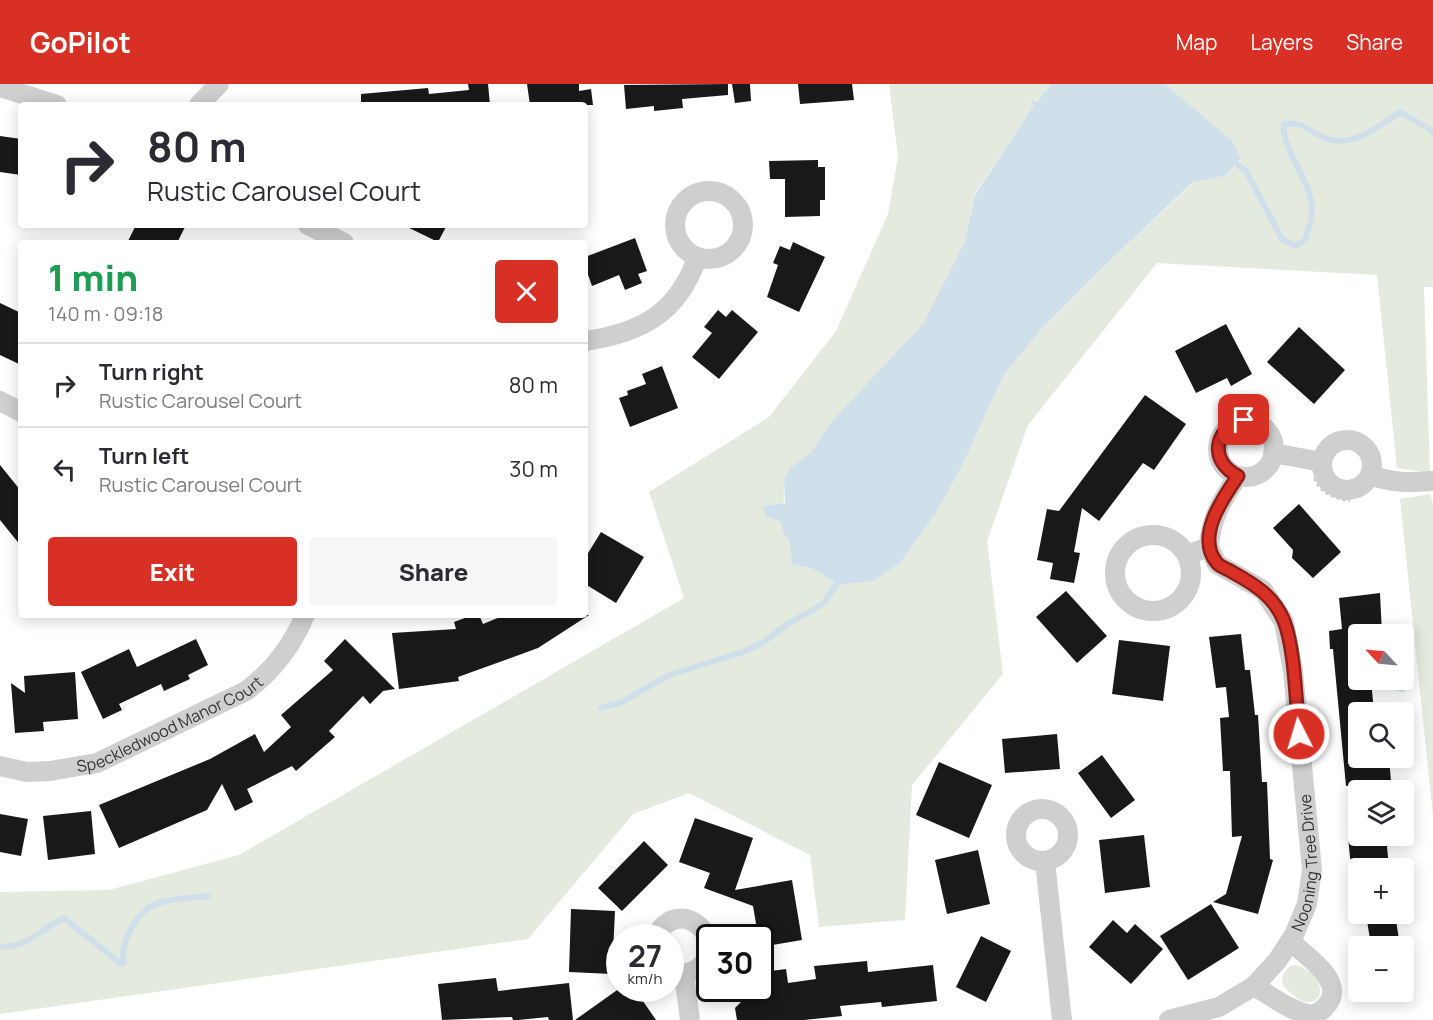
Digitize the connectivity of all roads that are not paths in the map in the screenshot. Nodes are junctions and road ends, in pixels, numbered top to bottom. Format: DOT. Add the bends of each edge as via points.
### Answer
graph roads {
  1 [pos="219,84"];
  2 [pos="0,87"];
  3 [pos="48,102"];
  4 [pos="202,102"];
  5 [pos="314,228"];
  6 [pos="338,240"];
  7 [pos="697,258"];
  8 [pos="588,341"];
  9 [pos="0,401"];
  10 [pos="18,410"];
  11 [pos="1273,460"];
  12 [pos="1314,464"];
  13 [pos="1370,475"];
  14 [pos="1244,481"];
  15 [pos="1433,481"];
  16 [pos="1209,547"];
  17 [pos="1186,555"];
  18 [pos="304,618"];
  19 [pos="0,766"];
  20 [pos="1045,861"];
  21 [pos="665,924"];
  22 [pos="1290,941"];
  23 [pos="684,971"];
  24 [pos="1254,986"];
  25 [pos="684,998"];
  26 [pos="690,1020"];
  27 [pos="1062,1020"];
  28 [pos="1169,1020"];
  1 -- 4 [label="street"];
  2 -- 3 [label="street"];
  5 -- 6 [label="street"];
  7 -- 8 [label="street" via="676,300 647,324 615,337"];
  9 -- 10 [label="street"];
  11 -- 12 [label="street"];
  11 -- 14 [label="street" via="1263,471"];
  11 -- 14 [label="street" via="1272,439 1261,425 1244,420 1228,427 1219,442 1219,459"];
  12 -- 13 [label="street" via="1328,481 1342,489 1358,487"];
  12 -- 13 [label="street" via="1339,441 1355,442 1371,459"];
  13 -- 15 [label="street" via="1408,483"];
  14 -- 16 [label="street" via="1223,497 1209,530"];
  16 -- 17 [label="street"];
  16 -- 22 [label="street, Nooning Tree Drive" via="1217,564 1263,590 1284,622 1293,671 1312,870 1307,904"];
  18 -- 19 [label="street, Speckledwood Manor Court" via="281,657 264,678 246,691 97,763 27,772"];
  20 -- 27 [label="street"];
  21 -- 23 [label="street" via="679,918 703,928 709,946 707,956 701,966"];
  22 -- 24 [label="street, Nooning Tree Drive"];
  22 -- 24 [label="street" via="1329,979 1332,995 1327,1006 1320,1012 1305,1014"];
  24 -- 28 [label="street, Nooning Tree Drive" via="1218,1007"];
  25 -- 26 [label="street"];
}
